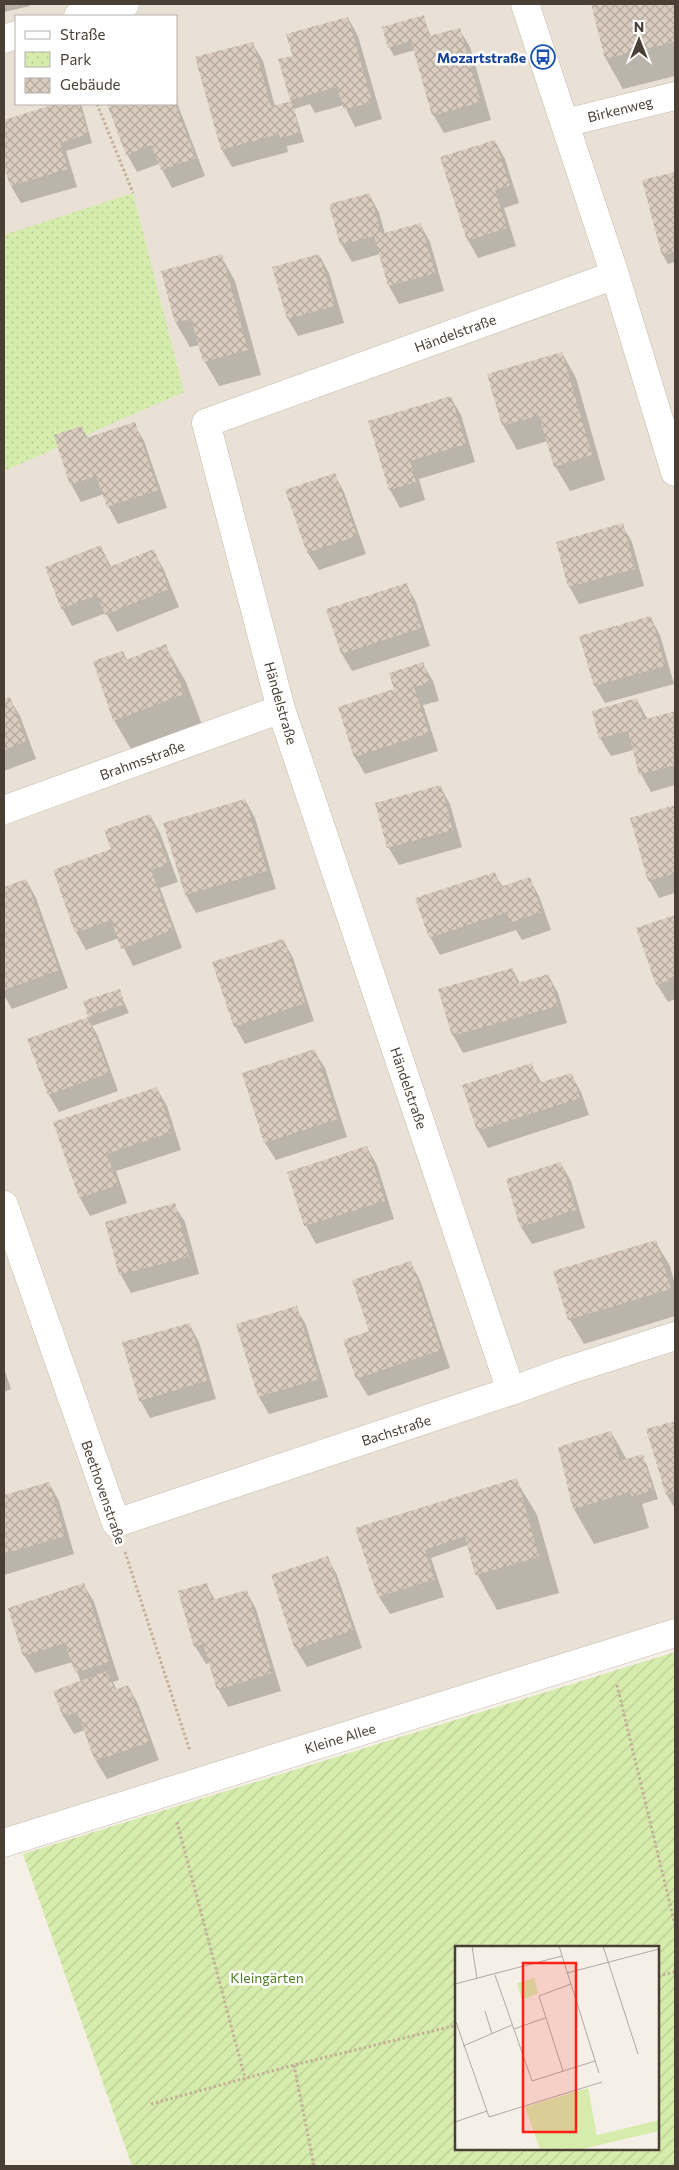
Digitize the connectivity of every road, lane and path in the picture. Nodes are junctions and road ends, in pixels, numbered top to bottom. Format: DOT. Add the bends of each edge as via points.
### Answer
graph roads {
  1 [pos="125,4"];
  2 [pos="525,4"];
  3 [pos="82,15"];
  4 [pos="675,96"];
  5 [pos="97,105"];
  6 [pos="565,123"];
  7 [pos="134,193"];
  8 [pos="615,275"];
  9 [pos="675,472"];
  10 [pos="281,709"];
  11 [pos="4,810"];
  12 [pos="4,1205"];
  13 [pos="675,1336"];
  14 [pos="511,1391"];
  15 [pos="116,1523"];
  16 [pos="675,1633"];
  17 [pos="616,1680"];
  18 [pos="200,1782"];
  19 [pos="4,1843"];
  20 [pos="675,1925"];
  21 [pos="675,1972"];
  22 [pos="659,1976"];
  23 [pos="455,2025"];
  24 [pos="294,2065"];
  25 [pos="245,2078"];
  26 [pos="151,2104"];
  27 [pos="314,2166"];
  1 -- 3 [label="street"];
  2 -- 6 [label="street"];
  4 -- 6 [label="street, Birkenweg"];
  5 -- 7 [label="path"];
  6 -- 8 [label="street"];
  8 -- 9 [label="street"];
  8 -- 10 [label="street, Händelstraße" via="206,423"];
  10 -- 11 [label="street, Brahmsstraße"];
  10 -- 14 [label="street, Händelstraße"];
  12 -- 15 [label="street, Beethovenstraße"];
  13 -- 14 [label="street, Bachstraße"];
  14 -- 15 [label="street, Bachstraße"];
  15 -- 18 [label="path, Beethovenstraße"];
  16 -- 18 [label="street, Kleine Allee"];
  17 -- 20 [label="path"];
  18 -- 19 [label="street, Kleine Allee"];
  18 -- 25 [label="path" via="174,1807"];
  21 -- 22 [label="path"];
  23 -- 24 [label="path"];
  24 -- 25 [label="path"];
  24 -- 27 [label="path"];
  25 -- 26 [label="path"];
}
